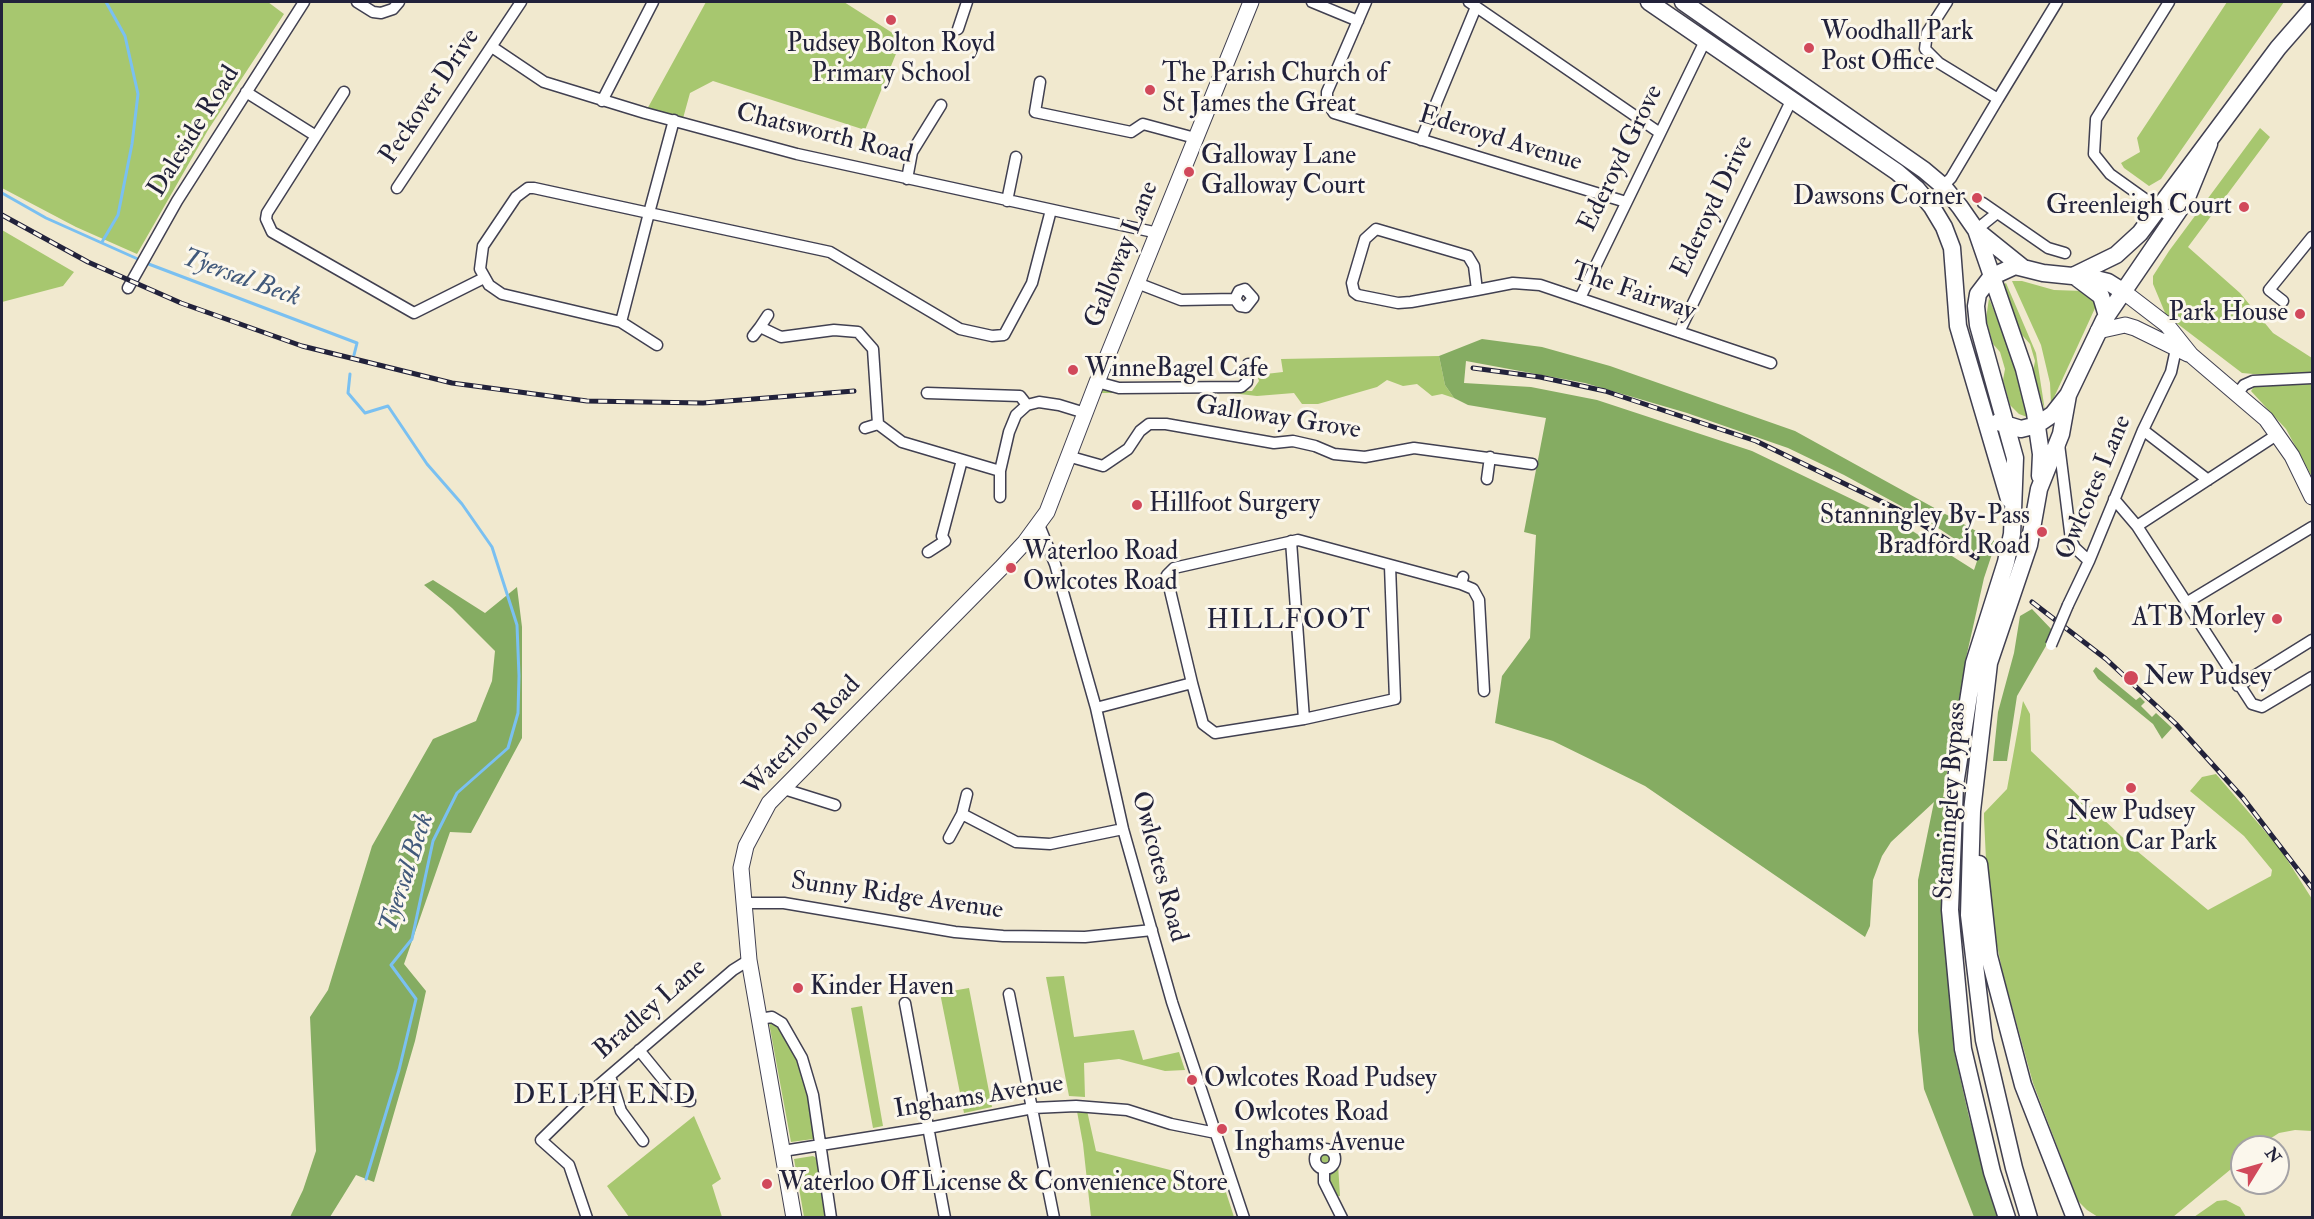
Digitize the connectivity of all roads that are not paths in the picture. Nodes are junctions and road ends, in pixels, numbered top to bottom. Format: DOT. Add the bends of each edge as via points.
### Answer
graph roads {
  1 [pos="304,2"];
  2 [pos="357,2"];
  3 [pos="399,2"];
  4 [pos="521,2"];
  5 [pos="653,2"];
  6 [pos="967,2"];
  7 [pos="1251,2"];
  8 [pos="1312,2"];
  9 [pos="1366,2"];
  10 [pos="1648,2"];
  11 [pos="1683,2"];
  12 [pos="1947,2"];
  13 [pos="2057,2"];
  14 [pos="2169,2"];
  15 [pos="1472,4"];
  16 [pos="2313,9"];
  17 [pos="1358,21"];
  18 [pos="958,29"];
  19 [pos="1706,41"];
  20 [pos="492,47"];
  21 [pos="1040,82"];
  22 [pos="246,92"];
  23 [pos="344,92"];
  24 [pos="1998,99"];
  25 [pos="602,101"];
  26 [pos="1791,101"];
  27 [pos="940,105"];
  28 [pos="1117,116"];
  29 [pos="674,120"];
  30 [pos="1114,128"];
  31 [pos="1660,133"];
  32 [pos="316,136"];
  33 [pos="1195,138"];
  34 [pos="1422,140"];
  35 [pos="2209,144"];
  36 [pos="1016,157"];
  37 [pos="907,179"];
  38 [pos="1943,186"];
  39 [pos="398,188"];
  40 [pos="1007,201"];
  41 [pos="1626,202"];
  42 [pos="1983,203"];
  43 [pos="2158,208"];
  44 [pos="1052,210"];
  45 [pos="649,213"];
  46 [pos="1997,213"];
  47 [pos="2173,219"];
  48 [pos="1976,230"];
  49 [pos="1158,233"];
  50 [pos="2313,237"];
  51 [pos="2065,253"];
  52 [pos="2022,267"];
  53 [pos="2074,276"];
  54 [pos="1991,277"];
  55 [pos="483,278"];
  56 [pos="1137,283"];
  57 [pos="128,288"];
  58 [pos="1477,290"];
  59 [pos="2124,292"];
  60 [pos="1580,298"];
  61 [pos="1235,299"];
  62 [pos="2283,301"];
  63 [pos="768,315"];
  64 [pos="2107,316"];
  65 [pos="621,322"];
  66 [pos="760,327"];
  67 [pos="2098,331"];
  68 [pos="1679,332"];
  69 [pos="753,336"];
  70 [pos="657,345"];
  71 [pos="2176,349"];
  72 [pos="2191,355"];
  73 [pos="1771,363"];
  74 [pos="1248,364"];
  75 [pos="2313,378"];
  76 [pos="1097,382"];
  77 [pos="927,393"];
  78 [pos="2238,393"];
  79 [pos="2068,395"];
  80 [pos="1980,401"];
  81 [pos="1027,405"];
  82 [pos="1085,413"];
  83 [pos="878,423"];
  84 [pos="2037,425"];
  85 [pos="2006,426"];
  86 [pos="865,428"];
  87 [pos="2143,430"];
  88 [pos="2278,434"];
  89 [pos="2058,441"];
  90 [pos="1071,457"];
  91 [pos="1490,457"];
  92 [pos="962,460"];
  93 [pos="1532,464"];
  94 [pos="1000,471"];
  95 [pos="1487,479"];
  96 [pos="2208,480"];
  97 [pos="2039,489"];
  98 [pos="1000,497"];
  99 [pos="2313,497"];
  100 [pos="2114,499"];
  101 [pos="2013,511"];
  102 [pos="1039,525"];
  103 [pos="2138,526"];
  104 [pos="2313,527"];
  105 [pos="1291,541"];
  106 [pos="928,552"];
  107 [pos="2089,561"];
  108 [pos="1390,566"];
  109 [pos="2186,603"];
  110 [pos="2313,640"];
  111 [pos="2051,645"];
  112 [pos="2313,677"];
  113 [pos="1192,683"];
  114 [pos="2238,686"];
  115 [pos="1484,691"];
  116 [pos="1096,708"];
  117 [pos="1304,719"];
  118 [pos="1979,746"];
  119 [pos="784,789"];
  120 [pos="967,794"];
  121 [pos="835,805"];
  122 [pos="962,814"];
  123 [pos="1122,829"];
  124 [pos="949,838"];
  125 [pos="743,903"];
  126 [pos="1152,930"];
  127 [pos="749,960"];
  128 [pos="1009,994"];
  129 [pos="905,1003"];
  130 [pos="759,1018"];
  131 [pos="639,1050"];
  132 [pos="610,1076"];
  133 [pos="690,1101"];
  134 [pos="1033,1108"];
  135 [pos="928,1128"];
  136 [pos="1216,1133"];
  137 [pos="643,1141"];
  138 [pos="820,1146"];
  139 [pos="783,1150"];
  140 [pos="1324,1169"];
  141 [pos="587,1218"];
  142 [pos="794,1218"];
  143 [pos="831,1218"];
  144 [pos="945,1218"];
  145 [pos="1054,1218"];
  146 [pos="1244,1218"];
  147 [pos="1342,1218"];
  148 [pos="2007,1218"];
  149 [pos="2029,1218"];
  150 [pos="2075,1218"];
  1 -- 22 [label="street, Daleside Road"];
  2 -- 3 [label="street" via="381,13"];
  4 -- 20 [label="street, Peckover Drive"];
  5 -- 25 [label="street"];
  6 -- 18 [label="street"];
  7 -- 33 [label="main road, Galloway Lane"];
  8 -- 17 [label="street"];
  9 -- 17 [label="street"];
  10 -- 19 [label="highway"];
  11 -- 38 [label="highway"];
  12 -- 24 [label="street" via="1927,33 1925,49 1939,63"];
  13 -- 24 [label="street"];
  14 -- 43 [label="street" via="2096,119 2094,154 2110,174"];
  15 -- 31 [label="street"];
  15 -- 34 [label="street"];
  16 -- 35 [label="highway" via="2278,48"];
  17 -- 34 [label="street, Ederoyd Avenue" via="1328,92 1329,108 1339,116"];
  19 -- 26 [label="highway"];
  19 -- 31 [label="street, Ederoyd Grove"];
  20 -- 25 [label="street, Chatsworth Road" via="544,82"];
  20 -- 39 [label="street, Peckover Drive"];
  21 -- 30 [label="street" via="1035,112"];
  22 -- 32 [label="street"];
  22 -- 57 [label="street, Daleside Road"];
  23 -- 32 [label="street"];
  24 -- 38 [label="street"];
  25 -- 29 [label="street, Chatsworth Road"];
  26 -- 68 [label="street, Ederoyd Drive"];
  26 -- 80 [label="highway" via="1917,189 1944,226 1955,267 1958,326"];
  27 -- 37 [label="street" via="912,152"];
  28 -- 30 [label="street"];
  29 -- 37 [label="street, Chatsworth Road"];
  29 -- 45 [label="street"];
  30 -- 33 [label="street" via="1131,132 1143,124"];
  31 -- 41 [label="street, Ederoyd Grove"];
  32 -- 55 [label="street" via="267,213 272,232 414,313"];
  33 -- 49 [label="main road, Galloway Lane"];
  34 -- 41 [label="street, Ederoyd Avenue"];
  35 -- 43 [label="highway"];
  35 -- 47 [label="highway" via="2186,200"];
  36 -- 40 [label="street"];
  37 -- 40 [label="street, Chatsworth Road"];
  38 -- 48 [label="highway"];
  40 -- 44 [label="street, Chatsworth Road"];
  41 -- 60 [label="street, Ederoyd Grove"];
  42 -- 46 [label="street"];
  43 -- 47 [label="street"];
  43 -- 53 [label="highway" via="2129,245 2105,262"];
  44 -- 45 [label="street" via="1032,283 1009,331 992,336 944,322 830,252"];
  44 -- 49 [label="street, Chatsworth Road"];
  45 -- 55 [label="street" via="528,188 516,197 483,246 479,260"];
  45 -- 65 [label="street"];
  46 -- 48 [label="street"];
  46 -- 51 [label="street" via="2048,248"];
  47 -- 59 [label="highway"];
  48 -- 52 [label="highway"];
  48 -- 54 [label="highway"];
  49 -- 56 [label="main road, Galloway Lane"];
  50 -- 62 [label="street" via="2270,290"];
  52 -- 53 [label="highway"];
  52 -- 54 [label="highway" via="2002,270"];
  53 -- 59 [label="highway" via="2108,282"];
  53 -- 64 [label="highway" via="2101,297"];
  54 -- 84 [label="highway" via="2024,369"];
  54 -- 85 [label="highway, Stanningley Bypass" via="1978,294 1976,314"];
  55 -- 65 [label="street" via="502,294"];
  56 -- 61 [label="street" via="1181,300"];
  56 -- 76 [label="main road, Galloway Lane"];
  58 -- 58 [label="street, The Fairway" via="1398,303 1358,295 1352,283 1365,239 1376,229 1468,256 1474,266"];
  58 -- 60 [label="street, The Fairway" via="1513,283 1540,285"];
  59 -- 64 [label="highway"];
  59 -- 72 [label="main road" via="2167,325"];
  60 -- 68 [label="street, The Fairway"];
  63 -- 66 [label="street"];
  64 -- 67 [label="highway"];
  65 -- 70 [label="street"];
  66 -- 69 [label="street"];
  66 -- 83 [label="street" via="781,338 834,330 858,332 873,350"];
  67 -- 71 [label="main road" via="2125,326"];
  67 -- 79 [label="highway"];
  68 -- 73 [label="street, The Fairway"];
  71 -- 72 [label="main road"];
  71 -- 87 [label="street, Owlcotes Lane" via="2171,372"];
  72 -- 78 [label="main road"];
  74 -- 76 [label="street" via="1247,382 1241,387 1119,388"];
  75 -- 78 [label="street" via="2253,381"];
  76 -- 82 [label="main road, Galloway Lane"];
  77 -- 81 [label="street" via="1020,396"];
  78 -- 88 [label="main road"];
  79 -- 84 [label="highway" via="2053,414"];
  79 -- 89 [label="highway, Stanningley Bypass"];
  80 -- 85 [label="highway" via="1989,415"];
  80 -- 101 [label="highway"];
  81 -- 82 [label="street" via="1039,402"];
  81 -- 94 [label="street" via="1016,415 1009,432"];
  82 -- 90 [label="main road, Galloway Lane"];
  83 -- 86 [label="street"];
  83 -- 92 [label="street" via="902,442"];
  84 -- 85 [label="highway" via="2021,429"];
  84 -- 97 [label="highway" via="2041,454"];
  85 -- 101 [label="highway, Stanningley Bypass" via="2015,458"];
  87 -- 96 [label="street"];
  87 -- 100 [label="street, Owlcotes Lane"];
  88 -- 96 [label="street"];
  88 -- 99 [label="main road"];
  89 -- 97 [label="highway, Stanningley Bypass"];
  89 -- 107 [label="street" via="2071,540"];
  90 -- 91 [label="street, Galloway Grove" via="1103,466 1128,448 1149,424 1274,443 1293,441 1334,454 1365,457 1414,448"];
  90 -- 102 [label="main road, Galloway Lane" via="1056,496"];
  91 -- 93 [label="street, Galloway Grove"];
  91 -- 95 [label="street"];
  92 -- 94 [label="street"];
  92 -- 106 [label="street" via="942,536 945,541"];
  94 -- 98 [label="street"];
  96 -- 103 [label="street"];
  97 -- 118 [label="highway, Stanningley Bypass" via="2029,546 1989,663"];
  100 -- 103 [label="street"];
  100 -- 107 [label="street, Owlcotes Lane"];
  101 -- 148 [label="highway, Stanningley Bypass" via="2006,562 1974,663 1956,774 1950,910 1963,1049"];
  102 -- 116 [label="street, Owlcotes Road" via="1055,564"];
  102 -- 119 [label="main road, Waterloo Road"];
  103 -- 109 [label="street"];
  104 -- 109 [label="street"];
  105 -- 108 [label="street" via="1306,541"];
  105 -- 113 [label="street" via="1170,571 1168,582"];
  105 -- 117 [label="street"];
  107 -- 111 [label="street, Owlcotes Lane, bridge"];
  108 -- 115 [label="street" via="1462,580 1473,588 1479,600"];
  108 -- 117 [label="street" via="1395,699"];
  109 -- 114 [label="street"];
  110 -- 114 [label="street"];
  112 -- 114 [label="street" via="2262,707 2252,705"];
  113 -- 116 [label="street"];
  113 -- 117 [label="street" via="1203,724 1215,733"];
  116 -- 123 [label="street, Owlcotes Road"];
  118 -- 149 [label="highway, Stanningley Bypass" via="1972,811 1969,915 1984,1040"];
  118 -- 150 [label="highway" via="1978,853 1989,956 2023,1085"];
  119 -- 121 [label="street"];
  119 -- 125 [label="main road, Waterloo Road" via="759,818 746,846 741,868"];
  120 -- 122 [label="street"];
  122 -- 123 [label="street" via="1016,842 1050,844"];
  122 -- 124 [label="street"];
  123 -- 126 [label="street, Owlcotes Road"];
  125 -- 126 [label="street, Sunny Ridge Avenue" via="784,903 984,934 1085,937"];
  125 -- 127 [label="main road, Waterloo Road"];
  126 -- 136 [label="street, Owlcotes Road"];
  127 -- 130 [label="main road, Waterloo Road"];
  127 -- 131 [label="street, Bradley Lane"];
  128 -- 134 [label="street"];
  129 -- 135 [label="street"];
  130 -- 138 [label="street" via="772,1017 782,1023 802,1058 813,1095"];
  130 -- 139 [label="main road, Waterloo Road"];
  131 -- 132 [label="street, Bradley Lane"];
  131 -- 133 [label="street" via="679,1099"];
  132 -- 137 [label="street" via="621,1111"];
  132 -- 141 [label="street, Bradley Lane" via="541,1140 569,1165"];
  134 -- 135 [label="street, Inghams Avenue"];
  134 -- 136 [label="street, Inghams Avenue" via="1127,1110"];
  134 -- 145 [label="street"];
  135 -- 138 [label="street, Inghams Avenue"];
  135 -- 144 [label="street"];
  136 -- 146 [label="street, Owlcotes Road"];
  138 -- 139 [label="street, Inghams Avenue"];
  138 -- 143 [label="street"];
  139 -- 142 [label="main road, Waterloo Road"];
  140 -- 147 [label="street" via="1324,1182"];
}
